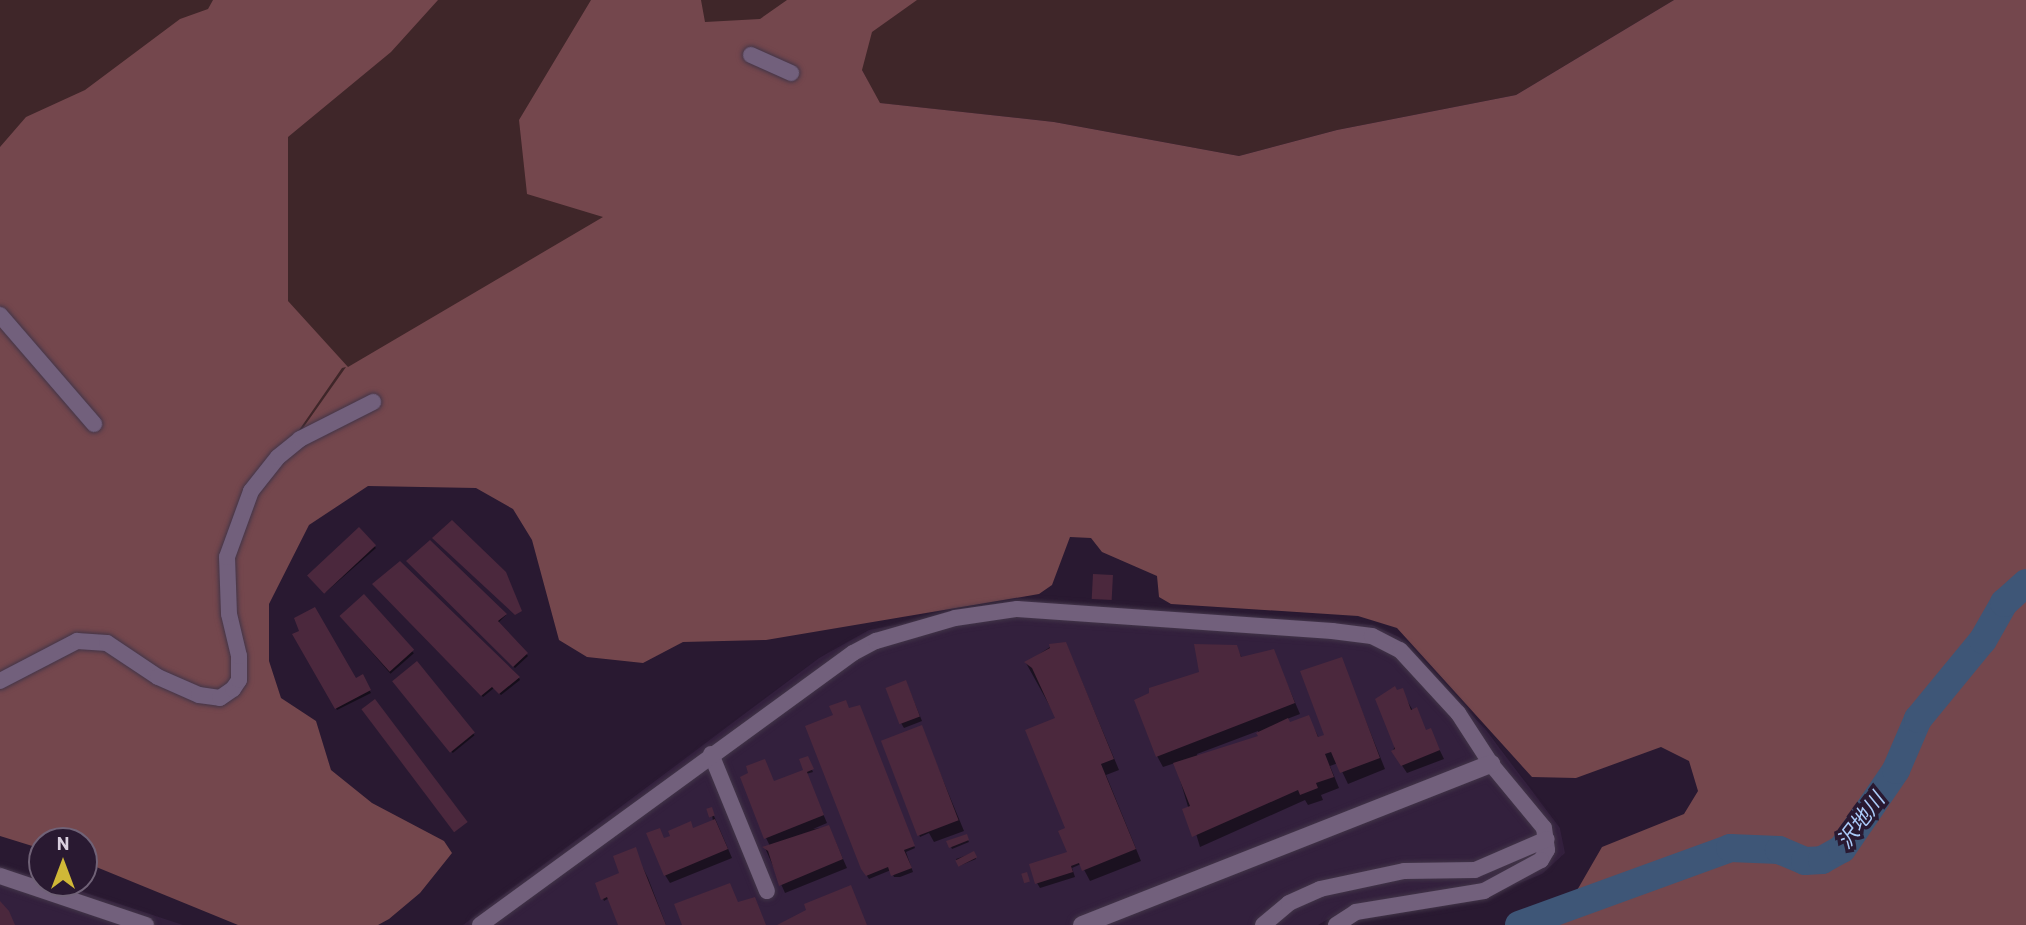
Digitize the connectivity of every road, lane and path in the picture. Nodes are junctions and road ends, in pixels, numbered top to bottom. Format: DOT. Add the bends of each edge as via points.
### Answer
graph roads {
  1 [pos="751,55"];
  2 [pos="791,73"];
  3 [pos="0,314"];
  4 [pos="373,402"];
  5 [pos="94,424"];
  6 [pos="0,681"];
  7 [pos="711,754"];
  8 [pos="1491,764"];
  9 [pos="1547,839"];
  10 [pos="0,876"];
  11 [pos="767,891"];
  12 [pos="146,925"];
  13 [pos="480,925"];
  14 [pos="1082,925"];
  15 [pos="1263,925"];
  16 [pos="1336,925"];
  1 -- 2 [label="street"];
  3 -- 5 [label="street"];
  4 -- 6 [label="street" via="300,439 278,457 251,491 227,557 229,614 239,656 240,680 233,689 220,698 199,695 158,677 107,643 77,641"];
  7 -- 8 [label="street" via="799,689 876,641 955,618 1017,608 1372,636 1400,650 1458,713"];
  7 -- 11 [label="street"];
  7 -- 13 [label="street"];
  8 -- 9 [label="street" via="1544,828"];
  8 -- 14 [label="street"];
  9 -- 15 [label="street" via="1475,870 1404,871 1320,888 1289,903"];
  9 -- 16 [label="street" via="1541,860 1484,891 1356,912"];
  10 -- 12 [label="street"];
}
